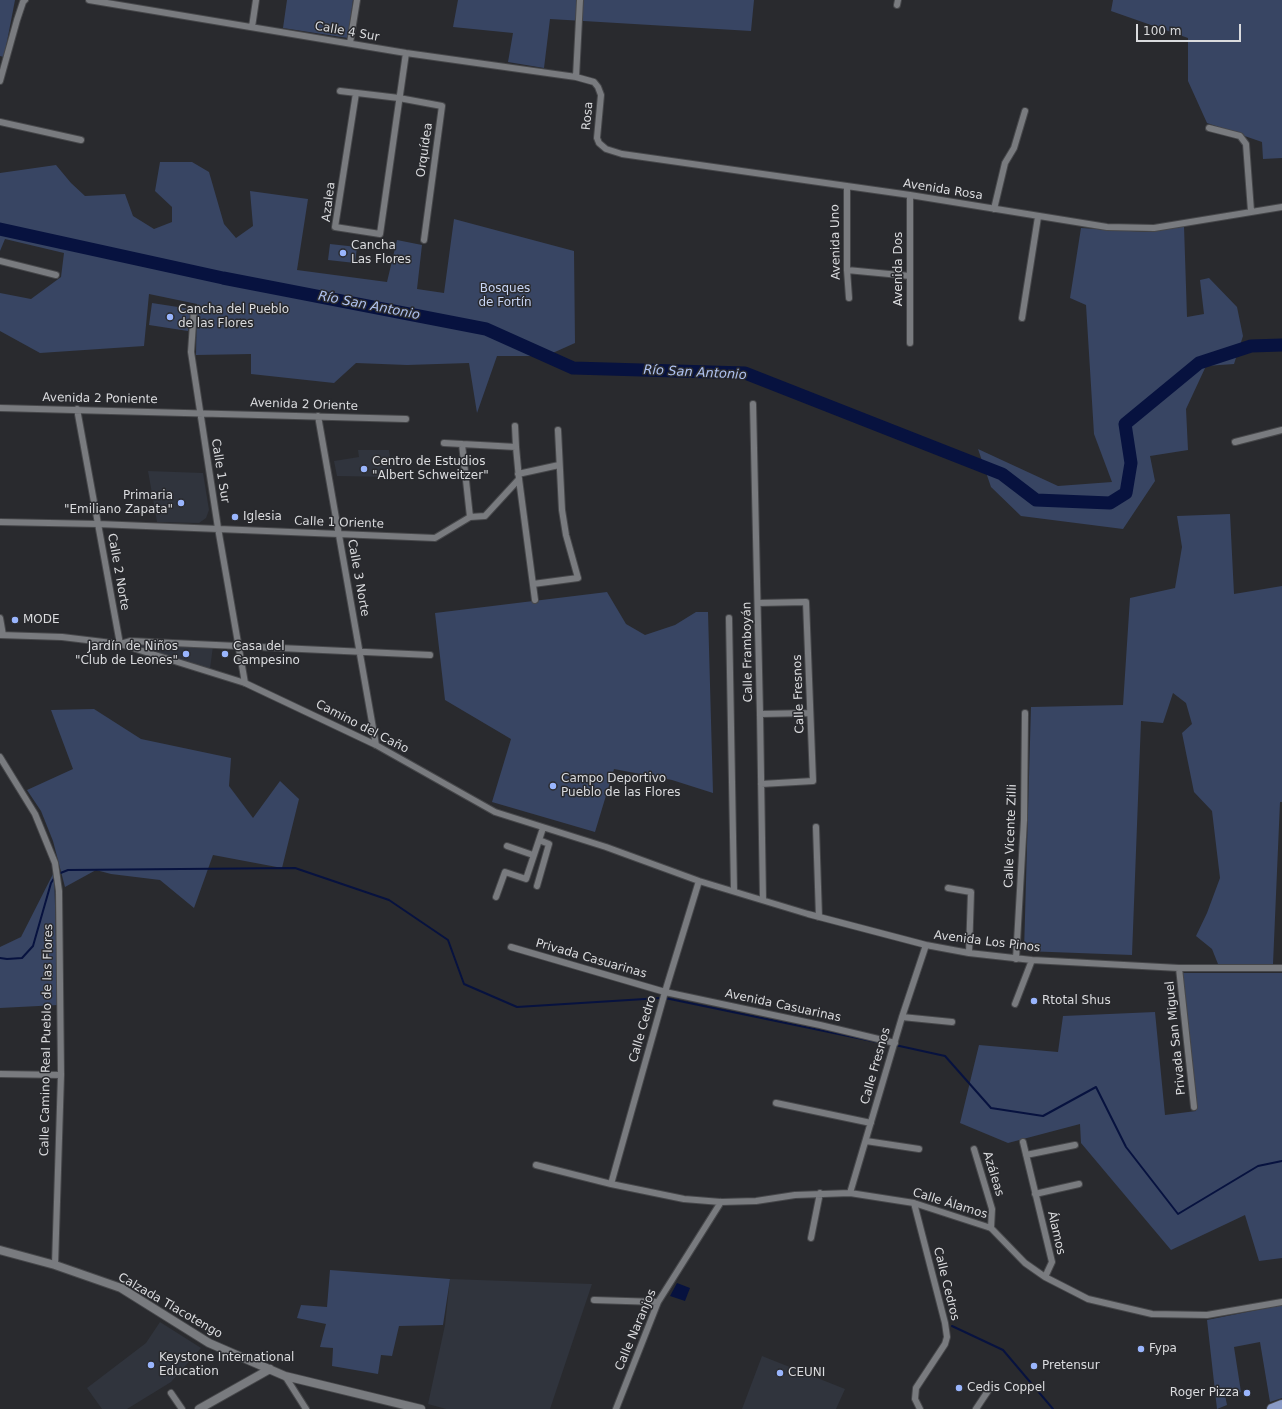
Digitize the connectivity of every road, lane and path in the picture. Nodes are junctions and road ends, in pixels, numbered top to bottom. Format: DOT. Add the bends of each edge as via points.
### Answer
graph roads {
  1 [pos="25,0"];
  2 [pos="89,0"];
  3 [pos="256,0"];
  4 [pos="357,0"];
  5 [pos="580,0"];
  6 [pos="252,27"];
  7 [pos="350,43"];
  8 [pos="406,53"];
  9 [pos="576,77"];
  10 [pos="0,81"];
  11 [pos="598,87"];
  12 [pos="340,91"];
  13 [pos="356,93"];
  14 [pos="399,98"];
  15 [pos="1025,111"];
  16 [pos="0,122"];
  17 [pos="1209,128"];
  18 [pos="81,140"];
  19 [pos="602,147"];
  20 [pos="847,186"];
  21 [pos="910,195"];
  22 [pos="1282,207"];
  23 [pos="994,210"];
  24 [pos="1251,211"];
  25 [pos="1038,217"];
  26 [pos="424,240"];
  27 [pos="0,261"];
  28 [pos="847,270"];
  29 [pos="56,275"];
  30 [pos="910,276"];
  31 [pos="849,298"];
  32 [pos="194,309"];
  33 [pos="1022,318"];
  34 [pos="910,343"];
  35 [pos="753,404"];
  36 [pos="0,408"];
  37 [pos="77,409"];
  38 [pos="200,412"];
  39 [pos="318,416"];
  40 [pos="406,419"];
  41 [pos="515,426"];
  42 [pos="558,430"];
  43 [pos="1282,430"];
  44 [pos="1235,442"];
  45 [pos="444,443"];
  46 [pos="462,444"];
  47 [pos="516,447"];
  48 [pos="560,465"];
  49 [pos="518,476"];
  50 [pos="470,517"];
  51 [pos="0,522"];
  52 [pos="98,524"];
  53 [pos="218,528"];
  54 [pos="340,535"];
  55 [pos="533,584"];
  56 [pos="535,600"];
  57 [pos="758,603"];
  58 [pos="0,618"];
  59 [pos="729,618"];
  60 [pos="2,635"];
  61 [pos="120,644"];
  62 [pos="239,646"];
  63 [pos="360,652"];
  64 [pos="430,655"];
  65 [pos="245,683"];
  66 [pos="810,713"];
  67 [pos="1025,713"];
  68 [pos="760,714"];
  69 [pos="376,744"];
  70 [pos="0,757"];
  71 [pos="761,784"];
  72 [pos="816,827"];
  73 [pos="543,828"];
  74 [pos="539,840"];
  75 [pos="507,846"];
  76 [pos="533,856"];
  77 [pos="699,881"];
  78 [pos="536,886"];
  79 [pos="948,888"];
  80 [pos="734,891"];
  81 [pos="496,897"];
  82 [pos="763,900"];
  83 [pos="819,917"];
  84 [pos="926,945"];
  85 [pos="511,947"];
  86 [pos="969,953"];
  87 [pos="1016,959"];
  88 [pos="1032,960"];
  89 [pos="1179,968"];
  90 [pos="1282,968"];
  91 [pos="665,992"];
  92 [pos="1015,1004"];
  93 [pos="902,1017"];
  94 [pos="952,1022"];
  95 [pos="895,1043"];
  96 [pos="0,1074"];
  97 [pos="61,1075"];
  98 [pos="776,1103"];
  99 [pos="1194,1107"];
  100 [pos="871,1123"];
  101 [pos="866,1141"];
  102 [pos="1023,1142"];
  103 [pos="1075,1145"];
  104 [pos="919,1149"];
  105 [pos="974,1149"];
  106 [pos="1026,1155"];
  107 [pos="536,1165"];
  108 [pos="611,1184"];
  109 [pos="1079,1184"];
  110 [pos="820,1193"];
  111 [pos="850,1193"];
  112 [pos="1035,1194"];
  113 [pos="721,1202"];
  114 [pos="914,1203"];
  115 [pos="991,1228"];
  116 [pos="811,1238"];
  117 [pos="0,1250"];
  118 [pos="55,1265"];
  119 [pos="1045,1277"];
  120 [pos="594,1300"];
  121 [pos="658,1302"];
  122 [pos="1282,1302"];
  123 [pos="270,1370"];
  124 [pos="285,1376"];
  125 [pos="990,1388"];
  126 [pos="171,1393"];
  127 [pos="1282,1405"];
  128 [pos="182,1409"];
  129 [pos="199,1409"];
  130 [pos="306,1409"];
  131 [pos="421,1409"];
  132 [pos="616,1409"];
  133 [pos="920,1409"];
  134 [pos="976,1409"];
  135 [pos="1272,1409"];
  1 -- 10 [label="street" via="22,2"];
  2 -- 6 [label="street, Calle 4 Sur"];
  3 -- 6 [label="street"];
  4 -- 7 [label="street"];
  5 -- 9 [label="street"];
  6 -- 7 [label="street, Calle 4 Sur"];
  7 -- 8 [label="street, Calle 4 Sur"];
  8 -- 9 [label="street, Calle 4 Sur"];
  8 -- 14 [label="street, Azalea"];
  9 -- 11 [label="street, Calle 4 Sur" via="594,82"];
  11 -- 19 [label="street, Rosa" via="601,95 597,138"];
  12 -- 13 [label="street"];
  13 -- 14 [label="street"];
  13 -- 14 [label="street, Azalea" via="334,228 380,234"];
  14 -- 26 [label="street, Orquídea" via="442,106"];
  15 -- 23 [label="street" via="1014,148 1005,163"];
  16 -- 18 [label="street"];
  17 -- 24 [label="street" via="1240,136 1246,144"];
  19 -- 20 [label="street, Avenida Rosa" via="622,154"];
  20 -- 21 [label="street, Avenida Rosa"];
  20 -- 28 [label="street, Avenida Uno"];
  21 -- 23 [label="street, Avenida Rosa"];
  21 -- 30 [label="street, Avenida Dos"];
  22 -- 24 [label="street, Avenida Rosa"];
  23 -- 25 [label="street, Avenida Rosa"];
  24 -- 25 [label="street, Avenida Rosa" via="1154,228 1107,227"];
  25 -- 33 [label="street"];
  27 -- 29 [label="street"];
  28 -- 30 [label="street"];
  28 -- 31 [label="street, Avenida Uno"];
  30 -- 34 [label="street, Avenida Dos"];
  32 -- 38 [label="street, Calle 1 Sur" via="191,352"];
  35 -- 57 [label="street, Calle Framboyán"];
  36 -- 37 [label="street, Avenida 2 Poniente"];
  37 -- 38 [label="street, Avenida 2 Poniente"];
  37 -- 52 [label="street, Calle 2 Norte"];
  38 -- 39 [label="street, Avenida 2 Oriente"];
  38 -- 53 [label="street, Calle 1 Sur"];
  39 -- 40 [label="street, Avenida 2 Oriente"];
  39 -- 54 [label="street, Calle 3 Norte"];
  41 -- 47 [label="street"];
  42 -- 48 [label="street"];
  43 -- 44 [label="street"];
  45 -- 46 [label="street"];
  46 -- 47 [label="street"];
  46 -- 50 [label="street"];
  47 -- 49 [label="street"];
  48 -- 49 [label="street"];
  48 -- 55 [label="street" via="562,510 578,578"];
  49 -- 50 [label="street" via="485,516"];
  49 -- 55 [label="street"];
  50 -- 54 [label="street, Calle 1 Oriente" via="435,538"];
  51 -- 52 [label="street, Calle 1 Oriente"];
  52 -- 53 [label="street, Calle 1 Oriente"];
  52 -- 61 [label="street, Calle 2 Norte"];
  53 -- 54 [label="street, Calle 1 Oriente"];
  53 -- 62 [label="street, Calle 1 Sur"];
  54 -- 63 [label="street, Calle 3 Norte"];
  55 -- 56 [label="street"];
  57 -- 66 [label="street, Calle Fresnos" via="806,602"];
  57 -- 68 [label="street, Calle Framboyán"];
  58 -- 60 [label="street"];
  59 -- 80 [label="street"];
  60 -- 61 [label="street, Camino del Caño"];
  61 -- 62 [label="street" via="130,641"];
  61 -- 65 [label="street, Camino del Caño"];
  62 -- 63 [label="street"];
  62 -- 65 [label="street, Calle 1 Sur"];
  63 -- 64 [label="street"];
  63 -- 69 [label="street, Calle 3 Norte"];
  65 -- 69 [label="street, Camino del Caño"];
  66 -- 68 [label="street"];
  66 -- 71 [label="street, Calle Fresnos" via="813,781"];
  67 -- 87 [label="street, Calle Vicente Zilli" via="1024,820"];
  68 -- 71 [label="street, Calle Framboyán"];
  69 -- 73 [label="street, Camino del Caño" via="495,812"];
  70 -- 97 [label="street, Calle Camino Real Pueblo de las Flores" via="35,814 55,863 59,892"];
  71 -- 82 [label="street, Calle Framboyán"];
  72 -- 83 [label="street"];
  73 -- 74 [label="street"];
  73 -- 77 [label="street, Camino del Caño" via="606,847"];
  74 -- 76 [label="street"];
  74 -- 78 [label="street" via="549,844"];
  75 -- 76 [label="street"];
  76 -- 81 [label="street" via="526,879 505,872"];
  77 -- 80 [label="street, Avenida Los Pinos"];
  77 -- 91 [label="street, Calle Cedro"];
  79 -- 86 [label="street" via="968,890 972,894"];
  80 -- 82 [label="street, Avenida Los Pinos"];
  82 -- 83 [label="street, Avenida Los Pinos"];
  83 -- 84 [label="street, Avenida Los Pinos"];
  84 -- 86 [label="street, Avenida Los Pinos"];
  84 -- 93 [label="street, Calle Fresnos"];
  85 -- 91 [label="street, Privada Casuarinas"];
  86 -- 87 [label="street, Avenida Los Pinos"];
  87 -- 88 [label="street, Avenida Los Pinos"];
  88 -- 89 [label="street, Avenida Los Pinos"];
  88 -- 92 [label="street"];
  89 -- 90 [label="street, Avenida Los Pinos"];
  89 -- 99 [label="street, Privada San Miguel"];
  91 -- 95 [label="street, Avenida Casuarinas"];
  91 -- 108 [label="street, Calle Cedro"];
  93 -- 94 [label="street"];
  93 -- 95 [label="street, Calle Fresnos"];
  95 -- 100 [label="street, Calle Fresnos"];
  96 -- 97 [label="street"];
  97 -- 118 [label="street, Calle Camino Real Pueblo de las Flores"];
  98 -- 100 [label="street"];
  100 -- 101 [label="street, Calle Fresnos"];
  101 -- 104 [label="street"];
  101 -- 111 [label="street, Calle Fresnos"];
  102 -- 106 [label="street, Álamos"];
  103 -- 106 [label="street"];
  105 -- 115 [label="street, Azáleas" via="990,1203"];
  106 -- 112 [label="street, Álamos"];
  107 -- 108 [label="street, Calle Álamos"];
  108 -- 113 [label="street, Calle Álamos" via="684,1199"];
  109 -- 112 [label="street"];
  110 -- 111 [label="street, Calle Álamos"];
  110 -- 113 [label="street, Calle Álamos" via="756,1201"];
  110 -- 116 [label="street"];
  111 -- 114 [label="street, Calle Álamos"];
  112 -- 119 [label="street, Álamos" via="1052,1262"];
  113 -- 121 [label="street, Calle Naranjos"];
  114 -- 115 [label="street, Calle Álamos"];
  114 -- 133 [label="street, Calle Cedros" via="947,1337 916,1388 915,1399"];
  115 -- 119 [label="street, Calle Álamos" via="1025,1263"];
  117 -- 118 [label="street, Calzada Tlacotengo"];
  118 -- 123 [label="street, Calzada Tlacotengo" via="121,1288 209,1343"];
  119 -- 122 [label="street, Calle Álamos" via="1088,1299 1152,1314 1207,1315"];
  120 -- 121 [label="street"];
  121 -- 132 [label="street, Calle Naranjos"];
  123 -- 124 [label="street, Calzada Tlacotengo"];
  123 -- 129 [label="street"];
  124 -- 130 [label="street"];
  124 -- 131 [label="street, Calzada Tlacotengo"];
  125 -- 134 [label="street"];
  126 -- 128 [label="street"];
  127 -- 135 [label="main road"];
}
